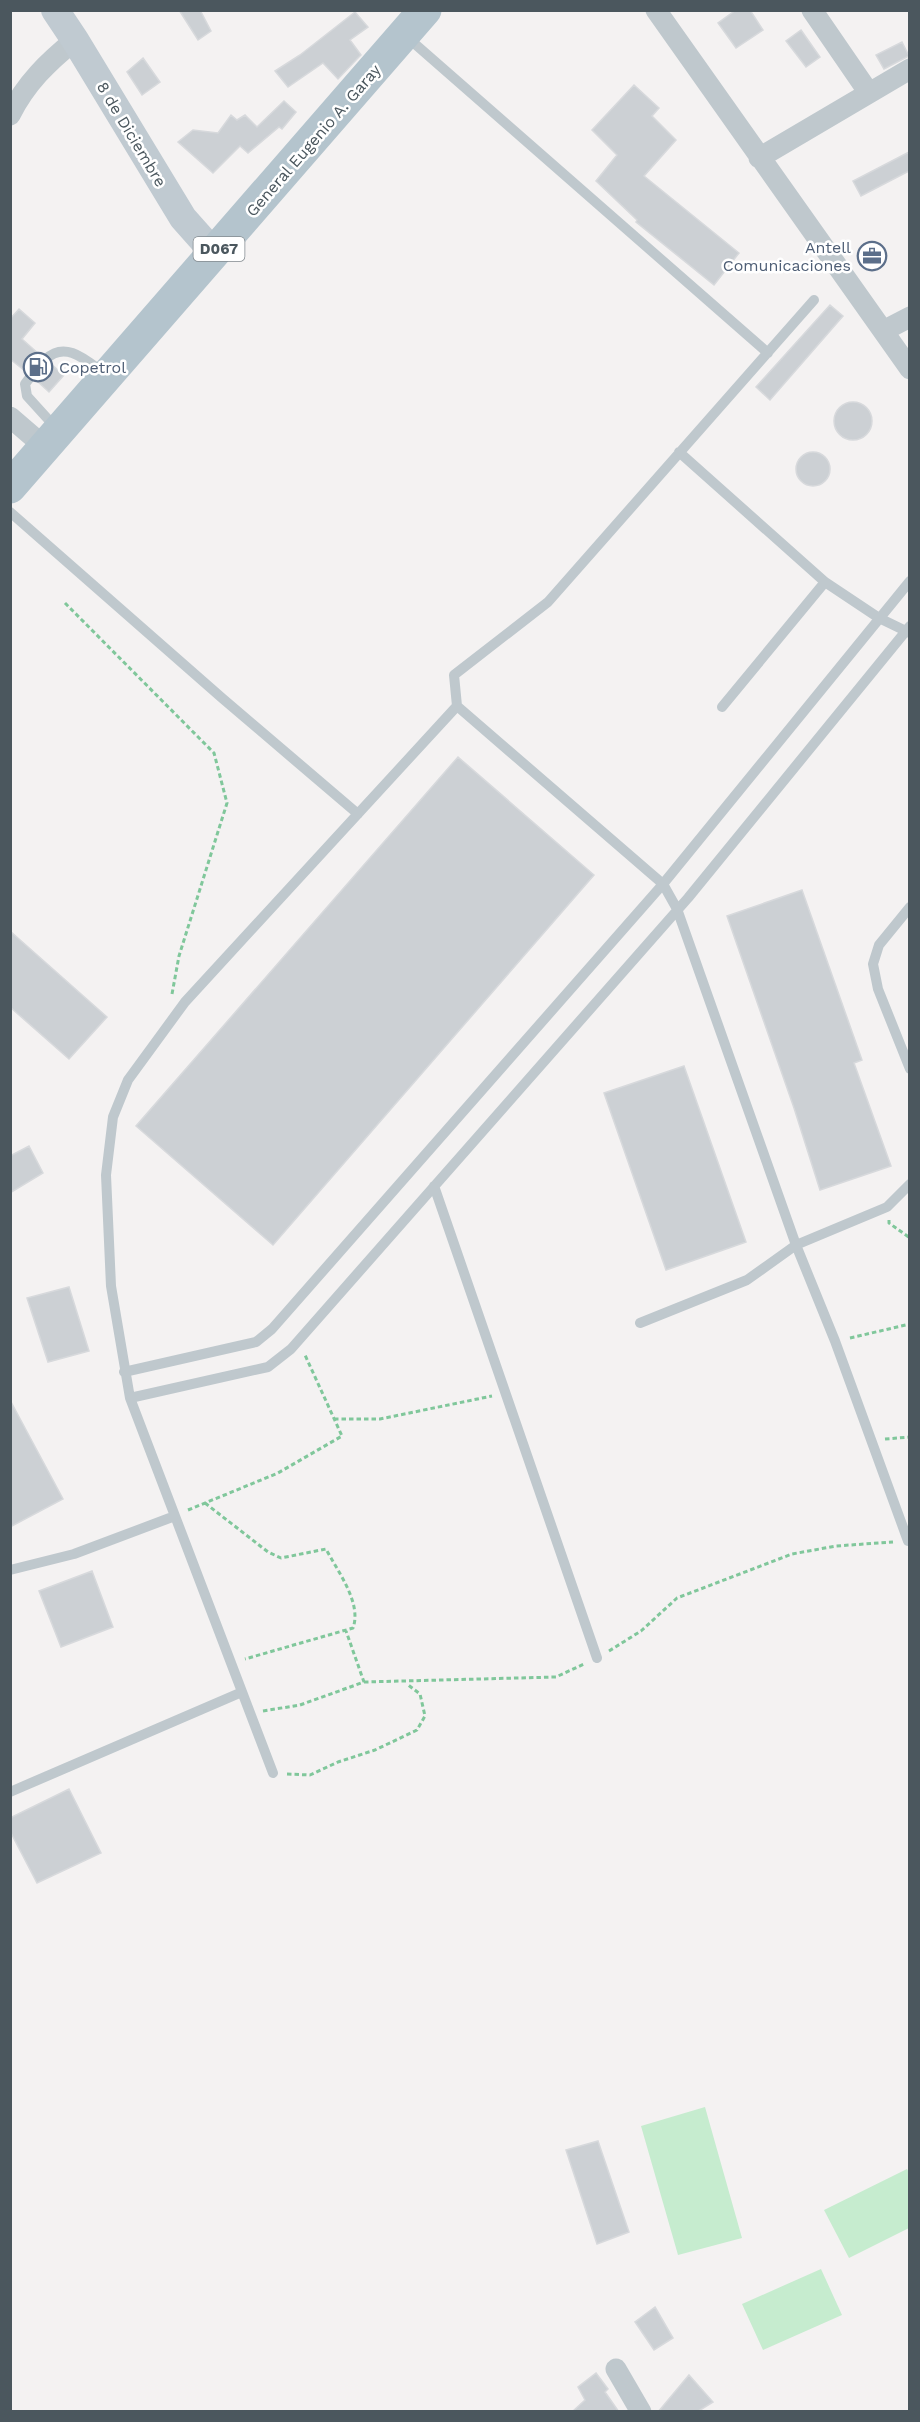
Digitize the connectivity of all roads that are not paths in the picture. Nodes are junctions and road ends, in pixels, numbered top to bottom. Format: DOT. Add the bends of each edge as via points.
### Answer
graph roads {
  1 [pos="54,10"];
  2 [pos="656,10"];
  3 [pos="812,10"];
  4 [pos="415,22"];
  5 [pos="75,40"];
  6 [pos="909,69"];
  7 [pos="869,93"];
  8 [pos="10,115"];
  9 [pos="759,158"];
  10 [pos="214,254"];
  11 [pos="814,300"];
  12 [pos="909,317"];
  13 [pos="883,331"];
  14 [pos="768,353"];
  15 [pos="46,360"];
  16 [pos="909,369"];
  17 [pos="30,376"];
  18 [pos="108,376"];
  19 [pos="10,417"];
  20 [pos="53,440"];
  21 [pos="678,452"];
  22 [pos="10,487"];
  23 [pos="10,512"];
  24 [pos="909,581"];
  25 [pos="825,582"];
  26 [pos="879,618"];
  27 [pos="908,630"];
  28 [pos="457,706"];
  29 [pos="722,707"];
  30 [pos="358,814"];
  31 [pos="663,884"];
  32 [pos="909,907"];
  33 [pos="677,909"];
  34 [pos="909,1069"];
  35 [pos="909,1184"];
  36 [pos="434,1186"];
  37 [pos="796,1245"];
  38 [pos="640,1323"];
  39 [pos="124,1372"];
  40 [pos="130,1398"];
  41 [pos="175,1516"];
  42 [pos="908,1541"];
  43 [pos="10,1570"];
  44 [pos="597,1658"];
  45 [pos="242,1692"];
  46 [pos="273,1773"];
  47 [pos="10,1792"];
  48 [pos="616,2369"];
  49 [pos="641,2412"];
  1 -- 5 [label="main road, 8 de Diciembre"];
  2 -- 9 [label="street"];
  3 -- 7 [label="street"];
  4 -- 10 [label="main road, General Eugenio A. Garay / D067"];
  4 -- 14 [label="lane"];
  5 -- 8 [label="street" via="46,64 22,92"];
  5 -- 10 [label="main road, 8 de Diciembre" via="183,218"];
  6 -- 7 [label="street"];
  7 -- 9 [label="street"];
  9 -- 13 [label="street"];
  10 -- 18 [label="main road, General Eugenio A. Garay / D067"];
  11 -- 14 [label="lane"];
  12 -- 13 [label="street"];
  13 -- 16 [label="street"];
  14 -- 21 [label="lane"];
  15 -- 18 [label="lane" via="52,354 75,353"];
  17 -- 20 [label="lane" via="25,384 27,396"];
  18 -- 20 [label="main road, General Eugenio A. Garay / D067"];
  19 -- 20 [label="street"];
  20 -- 22 [label="main road, General Eugenio A. Garay / D067"];
  21 -- 25 [label="lane"];
  21 -- 28 [label="lane" via="548,602 454,675"];
  23 -- 30 [label="lane"];
  24 -- 26 [label="lane"];
  25 -- 26 [label="lane"];
  25 -- 29 [label="lane"];
  26 -- 27 [label="lane"];
  26 -- 31 [label="lane"];
  27 -- 33 [label="lane"];
  28 -- 30 [label="lane"];
  28 -- 31 [label="lane"];
  30 -- 39 [label="lane" via="185,1002 128,1080 113,1117 106,1175 111,1275"];
  31 -- 33 [label="lane"];
  31 -- 39 [label="lane" via="272,1329 256,1342"];
  32 -- 34 [label="lane" via="879,945 873,964 878,989"];
  33 -- 36 [label="lane"];
  33 -- 37 [label="lane"];
  35 -- 37 [label="lane" via="887,1207"];
  36 -- 40 [label="lane" via="291,1349 268,1367"];
  36 -- 44 [label="lane"];
  37 -- 38 [label="lane" via="747,1280"];
  37 -- 42 [label="lane"];
  39 -- 40 [label="lane"];
  40 -- 41 [label="lane"];
  41 -- 43 [label="lane" via="74,1554"];
  41 -- 45 [label="lane"];
  45 -- 46 [label="lane"];
  45 -- 47 [label="lane"];
  48 -- 49 [label="street"];
}
